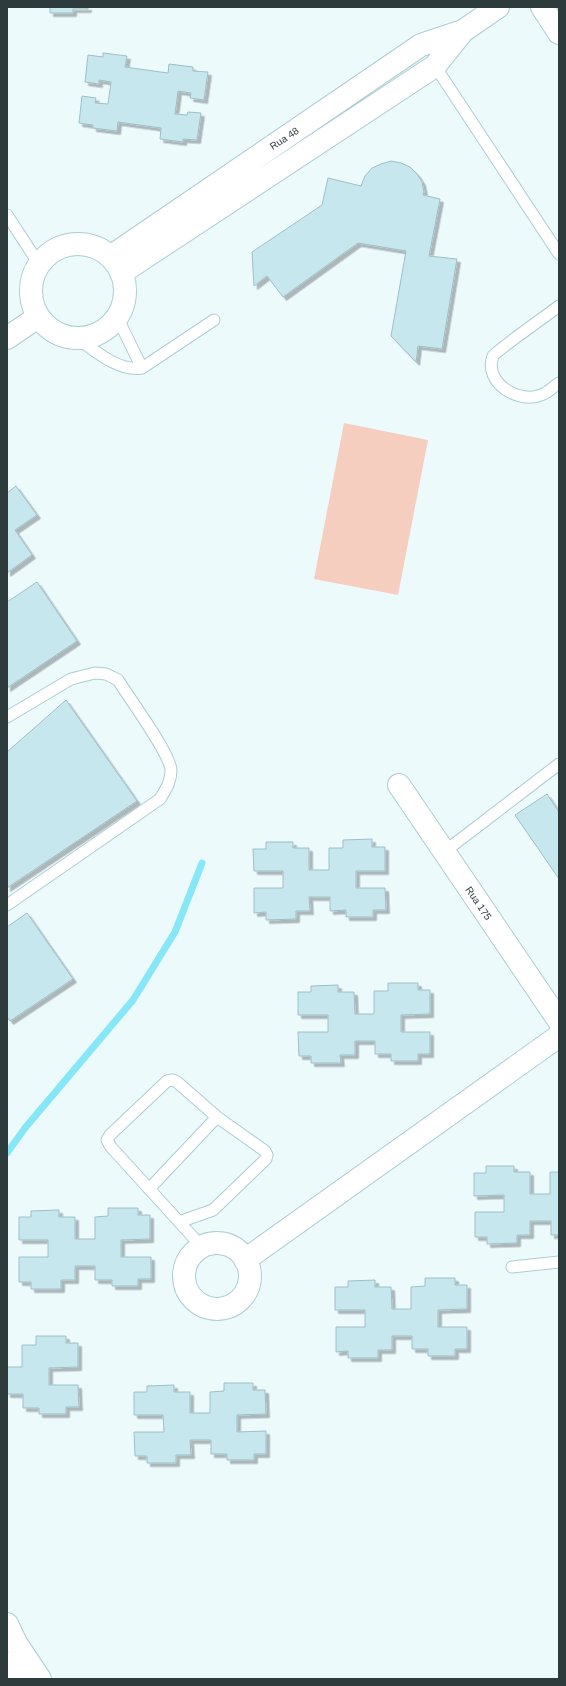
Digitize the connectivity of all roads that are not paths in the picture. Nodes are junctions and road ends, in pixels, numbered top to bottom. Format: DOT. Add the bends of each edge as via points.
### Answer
graph roads {
  1 [pos="498,7"];
  2 [pos="542,7"];
  3 [pos="463,31"];
  4 [pos="559,33"];
  5 [pos="435,66"];
  6 [pos="289,134"];
  7 [pos="302,153"];
  8 [pos="7,215"];
  9 [pos="559,254"];
  10 [pos="39,264"];
  11 [pos="116,265"];
  12 [pos="559,306"];
  13 [pos="38,317"];
  14 [pos="117,317"];
  15 [pos="214,320"];
  16 [pos="7,338"];
  17 [pos="77,338"];
  18 [pos="142,368"];
  19 [pos="559,383"];
  20 [pos="7,718"];
  21 [pos="559,764"];
  22 [pos="398,785"];
  23 [pos="444,852"];
  24 [pos="7,905"];
  25 [pos="559,1021"];
  26 [pos="559,1036"];
  27 [pos="217,1117"];
  28 [pos="149,1189"];
  29 [pos="179,1222"];
  30 [pos="202,1247"];
  31 [pos="245,1260"];
  32 [pos="559,1262"];
  33 [pos="512,1267"];
  34 [pos="7,1624"];
  35 [pos="7,1663"];
  36 [pos="18,1679"];
  37 [pos="40,1679"];
  1 -- 3 [label="street, Rua 48"];
  2 -- 4 [label="street"];
  3 -- 5 [label="street, Rua 48"];
  3 -- 6 [label="street, Rua 48" via="421,45"];
  5 -- 7 [label="street, Rua 48"];
  5 -- 9 [label="lane"];
  6 -- 7 [label="street"];
  6 -- 11 [label="street, Rua 48"];
  7 -- 11 [label="street, Rua 48"];
  8 -- 10 [label="lane"];
  10 -- 11 [label="street" via="58,248 71,244 85,244 99,249"];
  10 -- 13 [label="street" via="32,279 30,292 32,305"];
  11 -- 14 [label="street" via="125,288 123,304"];
  12 -- 19 [label="lane" via="494,355 490,368 493,379 514,394 529,397 541,395"];
  13 -- 16 [label="street"];
  13 -- 17 [label="street" via="48,328 62,335"];
  14 -- 17 [label="street" via="106,329 92,336"];
  14 -- 18 [label="lane"];
  15 -- 18 [label="lane"];
  17 -- 18 [label="lane" via="117,364 135,369"];
  20 -- 24 [label="lane" via="71,679 95,673 106,674 118,680 166,754 171,770 169,785 160,799"];
  21 -- 23 [label="lane"];
  22 -- 23 [label="street, Rua 175"];
  23 -- 25 [label="street, Rua 175"];
  26 -- 31 [label="street"];
  27 -- 28 [label="lane"];
  27 -- 28 [label="lane" via="177,1082 170,1080 110,1135 108,1144"];
  27 -- 29 [label="lane" via="265,1151 266,1159 213,1210"];
  28 -- 29 [label="lane"];
  29 -- 30 [label="lane"];
  30 -- 31 [label="street" via="220,1243 237,1250"];
  30 -- 31 [label="street" via="188,1259 183,1276 193,1300 208,1308 226,1308 241,1299 250,1275"];
  32 -- 33 [label="lane"];
  34 -- 37 [label="street" via="16,1643"];
  35 -- 36 [label="street"];
}
